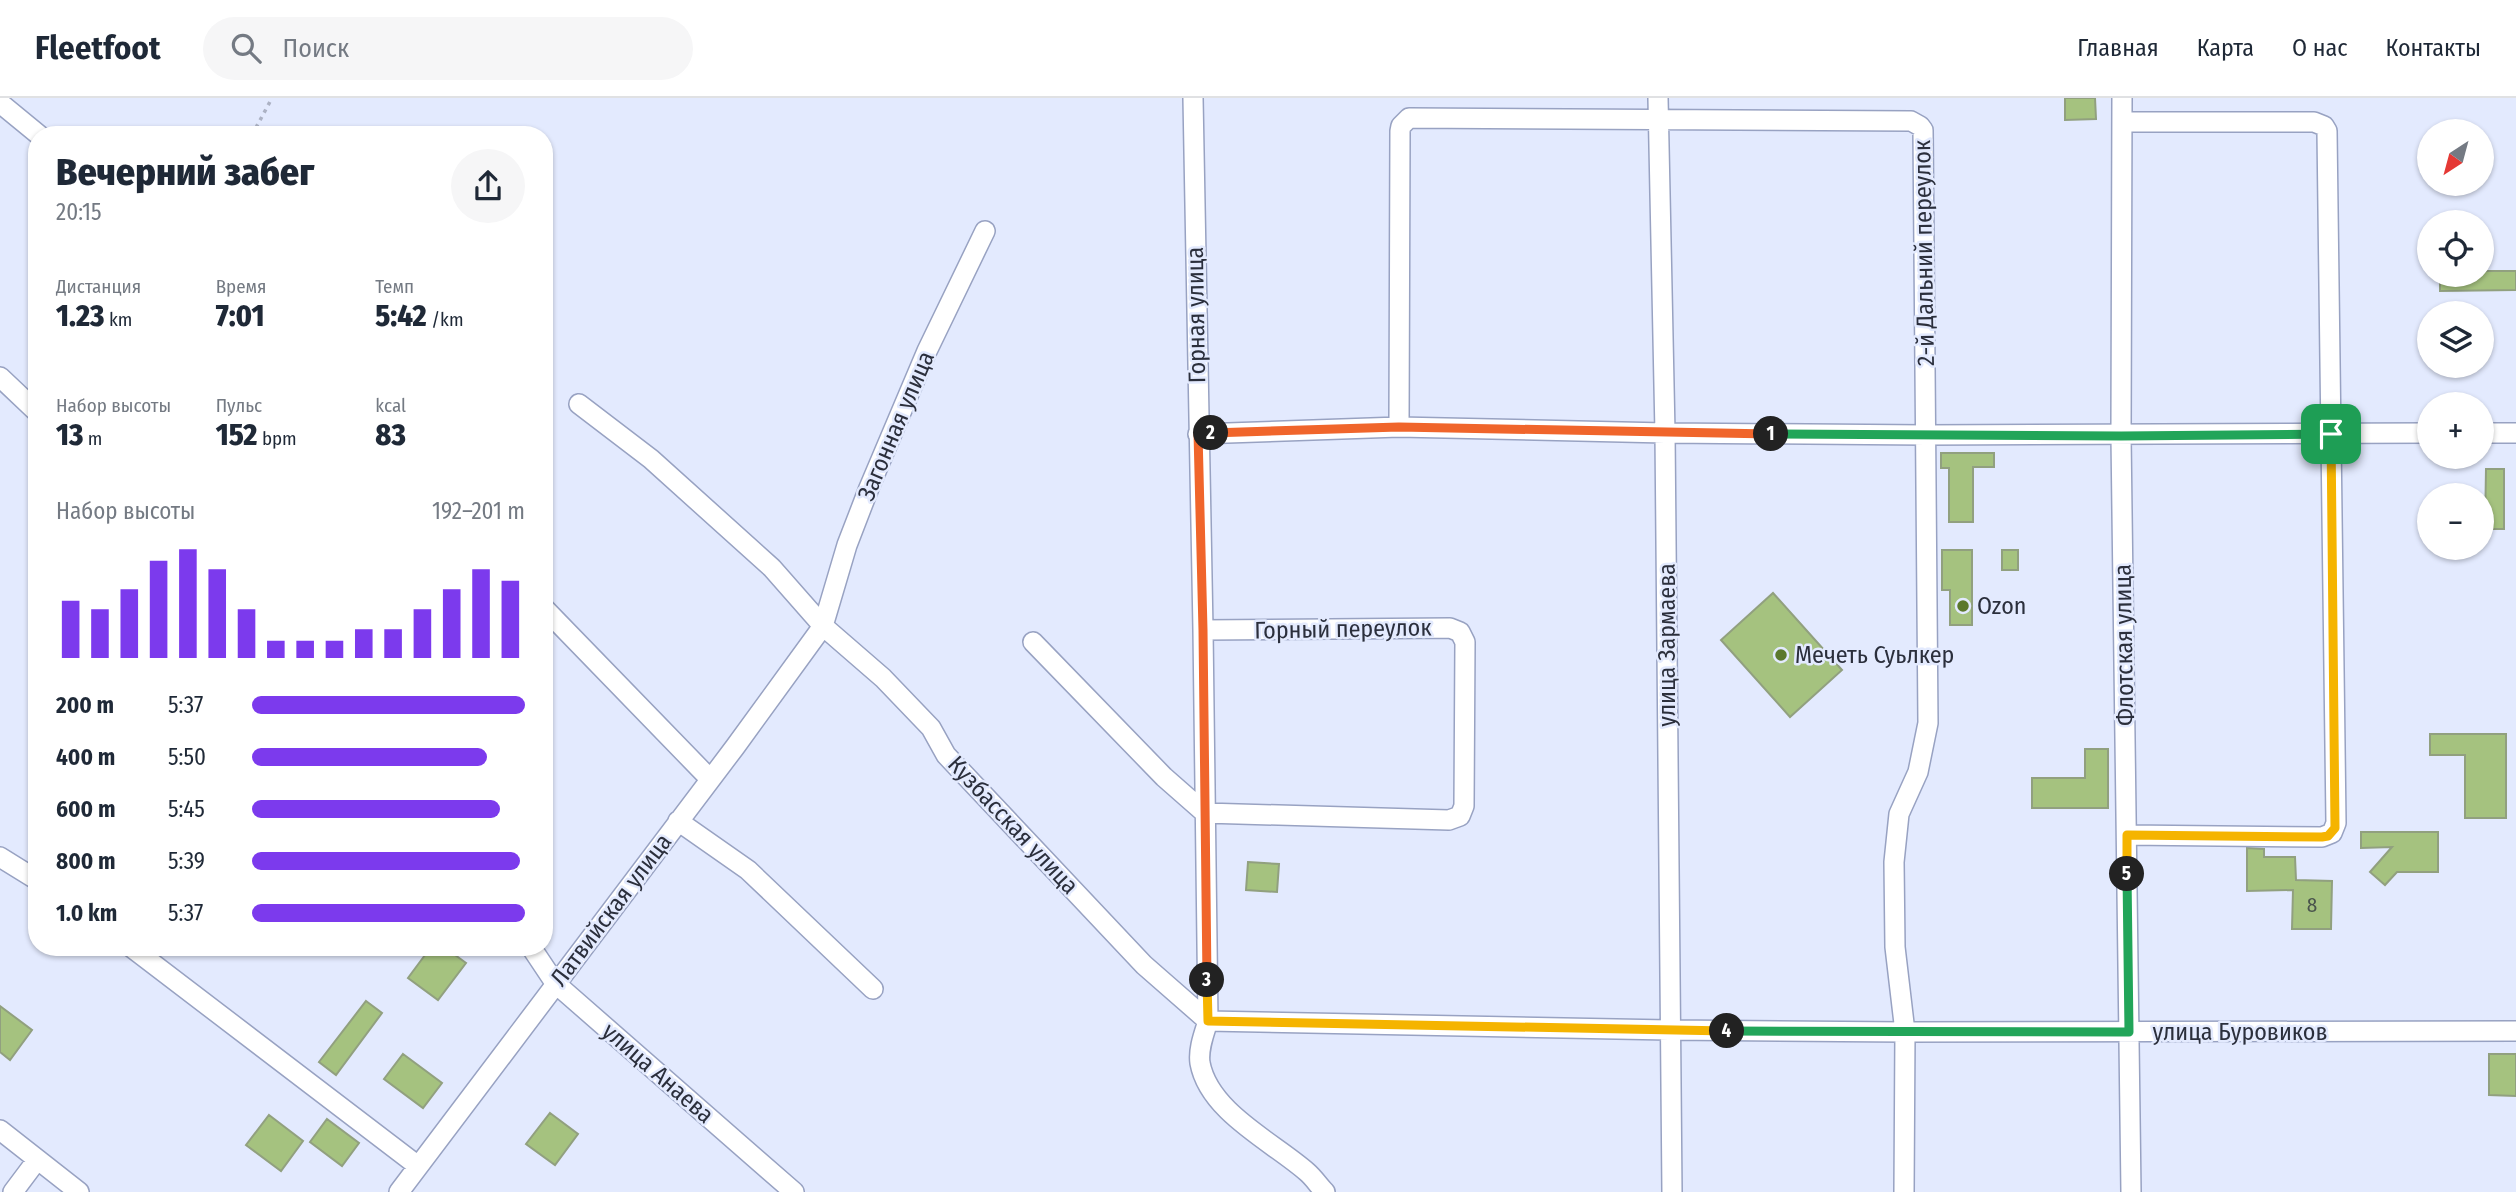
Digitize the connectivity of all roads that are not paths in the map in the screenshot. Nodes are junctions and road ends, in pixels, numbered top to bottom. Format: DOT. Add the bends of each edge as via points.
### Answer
graph roads {
  1 [pos="1193,98"];
  2 [pos="1658,98"];
  3 [pos="2122,98"];
  4 [pos="0,103"];
  5 [pos="1658,119"];
  6 [pos="2122,122"];
  7 [pos="28,126"];
  8 [pos="985,232"];
  9 [pos="0,377"];
  10 [pos="28,403"];
  11 [pos="579,404"];
  12 [pos="1399,427"];
  13 [pos="1198,433"];
  14 [pos="1665,433"];
  15 [pos="2417,433"];
  16 [pos="2494,433"];
  17 [pos="2516,433"];
  18 [pos="2331,434"];
  19 [pos="1926,435"];
  20 [pos="2121,436"];
  21 [pos="553,617"];
  22 [pos="823,626"];
  23 [pos="1203,630"];
  24 [pos="1033,642"];
  25 [pos="710,779"];
  26 [pos="1205,813"];
  27 [pos="678,821"];
  28 [pos="2127,835"];
  29 [pos="0,857"];
  30 [pos="28,874"];
  31 [pos="143,956"];
  32 [pos="537,956"];
  33 [pos="555,983"];
  34 [pos="873,989"];
  35 [pos="1208,1021"];
  36 [pos="1669,1030"];
  37 [pos="2516,1031"];
  38 [pos="1905,1032"];
  39 [pos="2129,1032"];
  40 [pos="0,1130"];
  41 [pos="37,1160"];
  42 [pos="418,1166"];
  43 [pos="13,1192"];
  44 [pos="79,1192"];
  45 [pos="399,1192"];
  46 [pos="794,1192"];
  47 [pos="1325,1192"];
  48 [pos="1672,1192"];
  49 [pos="1903,1192"];
  50 [pos="2131,1192"];
  1 -- 13 [label="street, Горная улица"];
  2 -- 5 [label="street, улица Зармаева"];
  3 -- 6 [label="street, Флотская улица"];
  4 -- 7 [label="street"];
  5 -- 12 [label="street, 2-й Дальний переулок" via="1414,117 1404,121 1400,131"];
  5 -- 14 [label="street, улица Зармаева"];
  5 -- 19 [label="street, 2-й Дальний переулок" via="1911,121 1920,126 1924,135"];
  6 -- 18 [label="street" via="2314,122 2327,131"];
  6 -- 20 [label="street, Флотская улица"];
  8 -- 22 [label="street, Загонная улица" via="927,351 869,488"];
  9 -- 10 [label="street"];
  11 -- 22 [label="street, Кузбасская улица" via="651,459 772,568"];
  12 -- 13 [label="street"];
  12 -- 14 [label="street"];
  13 -- 23 [label="street, Горная улица"];
  14 -- 19 [label="street"];
  14 -- 36 [label="street, улица Зармаева"];
  15 -- 18 [label="street"];
  16 -- 17 [label="street"];
  18 -- 20 [label="street"];
  18 -- 28 [label="street" via="2335,828 2322,837"];
  19 -- 20 [label="street"];
  19 -- 38 [label="street, 2-й Дальний переулок" via="1928,723 1918,772 1899,814 1894,862 1895,947"];
  20 -- 28 [label="street, Флотская улица"];
  21 -- 25 [label="street"];
  22 -- 25 [label="street, Латвийская улица"];
  22 -- 35 [label="street, Кузбасская улица" via="931,728 946,755 1144,965"];
  23 -- 26 [label="street, Горная улица"];
  23 -- 26 [label="street, Горный переулок" via="1450,628 1461,632 1465,642 1464,806 1455,819"];
  24 -- 26 [label="street"];
  25 -- 27 [label="street, Латвийская улица"];
  26 -- 35 [label="street, Горная улица"];
  27 -- 33 [label="street, Латвийская улица"];
  27 -- 34 [label="street" via="748,870"];
  28 -- 39 [label="street, Флотская улица"];
  29 -- 30 [label="street"];
  31 -- 42 [label="street"];
  32 -- 33 [label="street, улица Анаева"];
  33 -- 42 [label="street, Латвийская улица"];
  33 -- 46 [label="street, улица Анаева"];
  35 -- 36 [label="street, улица Буровиков"];
  35 -- 47 [label="street, Горная улица" via="1200,1061 1208,1083 1233,1113"];
  36 -- 38 [label="street, улица Буровиков"];
  36 -- 48 [label="street, улица Зармаева"];
  37 -- 39 [label="street, улица Буровиков"];
  38 -- 39 [label="street, улица Буровиков"];
  38 -- 49 [label="street, 2-й Дальний переулок"];
  39 -- 50 [label="street, Флотская улица"];
  40 -- 41 [label="street"];
  41 -- 43 [label="street"];
  41 -- 44 [label="street"];
  42 -- 45 [label="street, Латвийская улица"];
}
